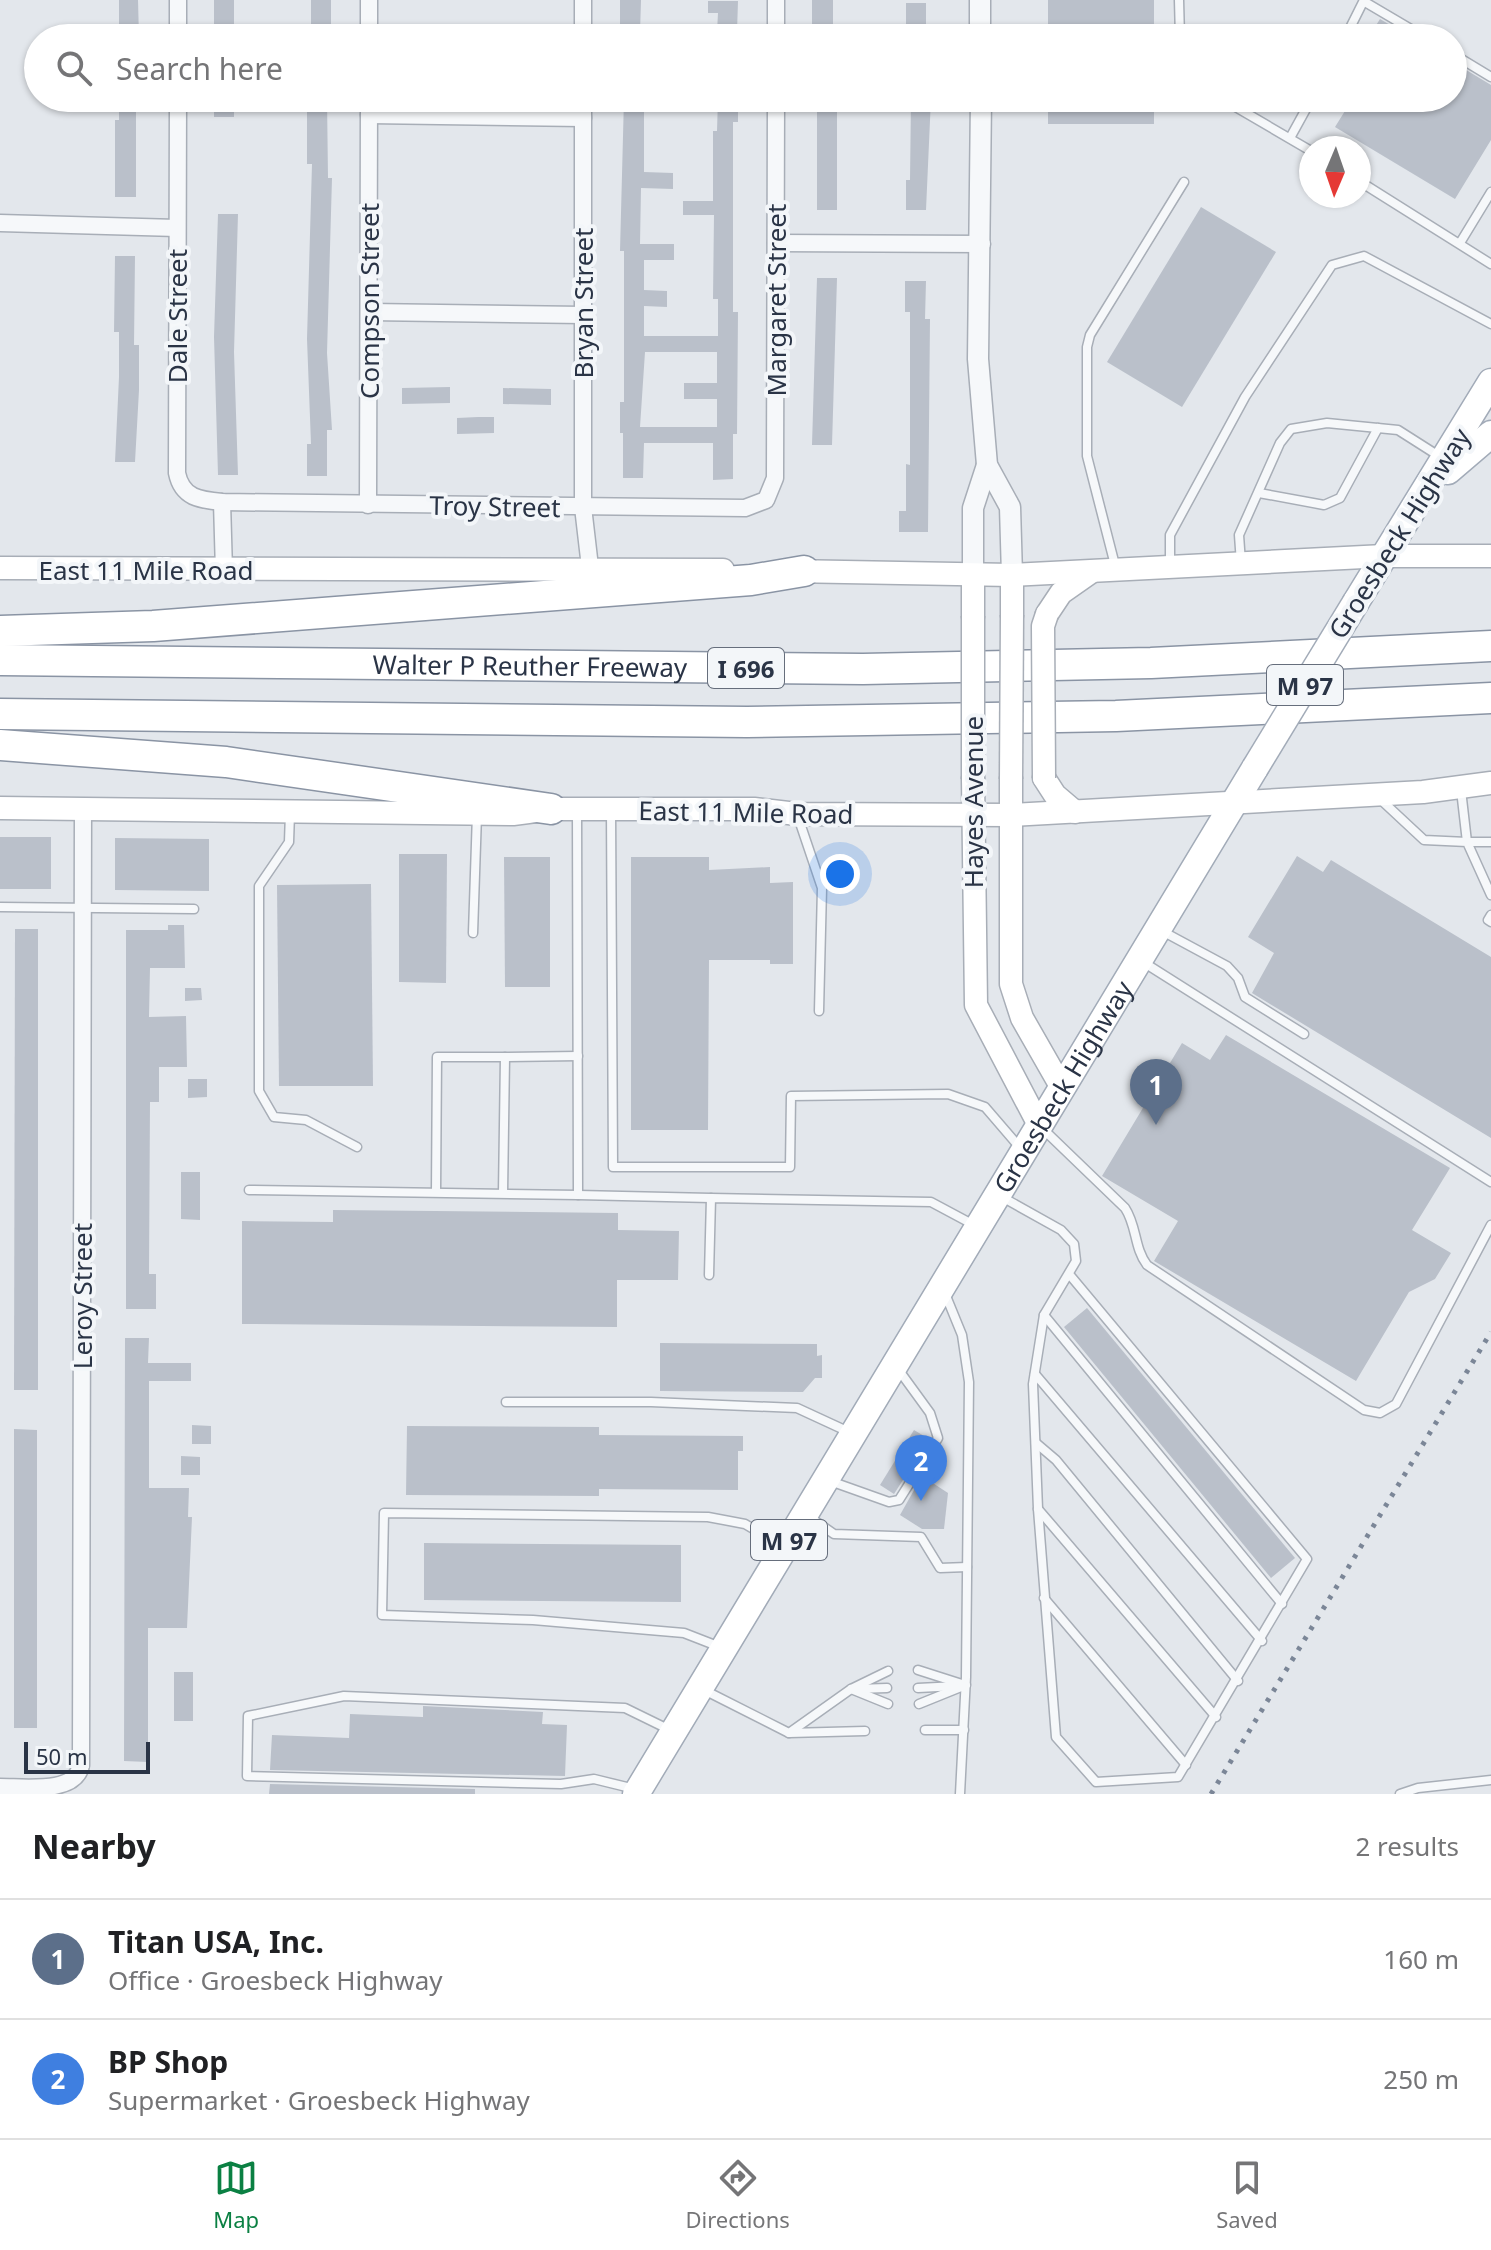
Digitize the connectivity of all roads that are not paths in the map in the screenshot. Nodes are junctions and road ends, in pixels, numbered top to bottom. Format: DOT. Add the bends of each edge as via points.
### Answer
graph roads {
  1 [pos="178,0"];
  2 [pos="369,0"];
  3 [pos="583,0"];
  4 [pos="776,0"];
  5 [pos="980,0"];
  6 [pos="1179,0"];
  7 [pos="1364,1"];
  8 [pos="178,24"];
  9 [pos="369,24"];
  10 [pos="583,24"];
  11 [pos="776,24"];
  12 [pos="980,24"];
  13 [pos="1180,24"];
  14 [pos="1352,24"];
  15 [pos="1403,24"];
  16 [pos="1467,62"];
  17 [pos="1491,77"];
  18 [pos="178,112"];
  19 [pos="369,112"];
  20 [pos="476,112"];
  21 [pos="583,112"];
  22 [pos="776,112"];
  23 [pos="981,112"];
  24 [pos="1245,112"];
  25 [pos="1304,112"];
  26 [pos="583,118"];
  27 [pos="1290,138"];
  28 [pos="1299,144"];
  29 [pos="1184,182"];
  30 [pos="1371,188"];
  31 [pos="1491,192"];
  32 [pos="0,223"];
  33 [pos="177,228"];
  34 [pos="776,243"];
  35 [pos="1460,243"];
  36 [pos="982,244"];
  37 [pos="1491,264"];
  38 [pos="370,312"];
  39 [pos="583,315"];
  40 [pos="1491,324"];
  41 [pos="1491,382"];
  42 [pos="1378,428"];
  43 [pos="1491,434"];
  44 [pos="1446,460"];
  45 [pos="987,465"];
  46 [pos="1430,487"];
  47 [pos="1259,493"];
  48 [pos="766,500"];
  49 [pos="222,502"];
  50 [pos="368,505"];
  51 [pos="583,507"];
  52 [pos="1384,556"];
  53 [pos="1491,556"];
  54 [pos="1241,564"];
  55 [pos="590,567"];
  56 [pos="1170,567"];
  57 [pos="0,568"];
  58 [pos="1116,570"];
  59 [pos="224,571"];
  60 [pos="804,571"];
  61 [pos="1092,571"];
  62 [pos="1012,575"];
  63 [pos="973,576"];
  64 [pos="0,631"];
  65 [pos="1491,646"];
  66 [pos="0,660"];
  67 [pos="1491,698"];
  68 [pos="0,714"];
  69 [pos="0,745"];
  70 [pos="1491,783"];
  71 [pos="1461,788"];
  72 [pos="1373,793"];
  73 [pos="1233,802"];
  74 [pos="0,808"];
  75 [pos="83,809"];
  76 [pos="564,809"];
  77 [pos="611,809"];
  78 [pos="290,812"];
  79 [pos="1075,812"];
  80 [pos="477,814"];
  81 [pos="797,814"];
  82 [pos="1011,815"];
  83 [pos="973,816"];
  84 [pos="1467,842"];
  85 [pos="1491,842"];
  86 [pos="1491,895"];
  87 [pos="0,907"];
  88 [pos="83,908"];
  89 [pos="194,909"];
  90 [pos="1491,915"];
  91 [pos="1491,922"];
  92 [pos="1158,928"];
  93 [pos="473,933"];
  94 [pos="1139,960"];
  95 [pos="819,1011"];
  96 [pos="1304,1034"];
  97 [pos="578,1056"];
  98 [pos="505,1057"];
  99 [pos="1062,1088"];
  100 [pos="1039,1125"];
  101 [pos="357,1147"];
  102 [pos="1023,1152"];
  103 [pos="1491,1182"];
  104 [pos="249,1190"];
  105 [pos="436,1192"];
  106 [pos="503,1193"];
  107 [pos="998,1194"];
  108 [pos="578,1195"];
  109 [pos="711,1198"];
  110 [pos="1491,1225"];
  111 [pos="978,1227"];
  112 [pos="1069,1274"];
  113 [pos="709,1275"];
  114 [pos="942,1287"];
  115 [pos="1044,1315"];
  116 [pos="895,1365"];
  117 [pos="1035,1374"];
  118 [pos="506,1402"];
  119 [pos="854,1434"];
  120 [pos="1036,1443"];
  121 [pos="826,1480"];
  122 [pos="1038,1509"];
  123 [pos="805,1514"];
  124 [pos="785,1548"];
  125 [pos="967,1567"];
  126 [pos="1044,1598"];
  127 [pos="1282,1604"];
  128 [pos="1262,1641"];
  129 [pos="724,1649"];
  130 [pos="918,1670"];
  131 [pos="888,1671"];
  132 [pos="1238,1681"];
  133 [pos="966,1685"];
  134 [pos="700,1688"];
  135 [pos="887,1688"];
  136 [pos="918,1688"];
  137 [pos="851,1689"];
  138 [pos="888,1704"];
  139 [pos="919,1704"];
  140 [pos="1216,1717"];
  141 [pos="925,1730"];
  142 [pos="964,1730"];
  143 [pos="865,1731"];
  144 [pos="674,1732"];
  145 [pos="789,1733"];
  146 [pos="1186,1765"];
  147 [pos="1491,1780"];
  148 [pos="0,1787"];
  149 [pos="638,1792"];
  150 [pos="960,1794"];
  151 [pos="1400,1794"];
  1 -- 8 [label="street"];
  2 -- 9 [label="street"];
  3 -- 10 [label="street"];
  4 -- 11 [label="street"];
  5 -- 12 [label="street"];
  6 -- 13 [label="lane"];
  7 -- 14 [label="lane"];
  7 -- 15 [label="lane"];
  16 -- 17 [label="lane"];
  18 -- 33 [label="street, Dale Street"];
  19 -- 38 [label="street, Compson Street"];
  20 -- 26 [label="street"];
  21 -- 26 [label="street, Bryan Street"];
  22 -- 34 [label="street, Margaret Street"];
  23 -- 36 [label="street, Hayes Avenue"];
  24 -- 27 [label="lane"];
  25 -- 27 [label="lane"];
  26 -- 39 [label="street, Bryan Street"];
  27 -- 28 [label="lane"];
  29 -- 58 [label="lane" via="1087,347 1087,456"];
  30 -- 35 [label="lane"];
  31 -- 35 [label="lane"];
  32 -- 33 [label="street"];
  33 -- 49 [label="street, Dale Street" via="177,473 184,491 194,498"];
  34 -- 36 [label="street"];
  34 -- 48 [label="street, Margaret Street" via="775,478"];
  35 -- 37 [label="lane"];
  36 -- 45 [label="street, Hayes Avenue" via="978,359"];
  38 -- 39 [label="street"];
  38 -- 50 [label="street, Compson Street"];
  39 -- 51 [label="street, Bryan Street"];
  40 -- 56 [label="lane" via="1364,256 1332,265 1245,397 1170,535"];
  41 -- 44 [label="main road, Groesbeck Highway / M 97"];
  42 -- 44 [label="lane" via="1398,430"];
  42 -- 47 [label="lane" via="1327,423 1291,429"];
  42 -- 47 [label="lane" via="1340,498 1324,505"];
  43 -- 46 [label="main road"];
  44 -- 46 [label="main road, Groesbeck Highway / M 97"];
  45 -- 62 [label="street, Hayes Avenue" via="1010,507"];
  45 -- 63 [label="street, Hayes Avenue" via="973,508"];
  46 -- 52 [label="main road, Groesbeck Highway / M 97"];
  47 -- 54 [label="lane" via="1239,535"];
  48 -- 51 [label="street, Troy Street" via="745,508"];
  49 -- 50 [label="street, Troy Street"];
  49 -- 59 [label="street"];
  50 -- 51 [label="street, Troy Street"];
  51 -- 55 [label="street, Bryan Street"];
  52 -- 53 [label="main road, East 11 Mile Road"];
  52 -- 54 [label="main road, East 11 Mile Road"];
  52 -- 73 [label="main road, Groesbeck Highway / M 97, bridge"];
  54 -- 56 [label="main road, East 11 Mile Road"];
  55 -- 59 [label="main road, East 11 Mile Road"];
  55 -- 60 [label="main road, East 11 Mile Road"];
  56 -- 58 [label="main road, East 11 Mile Road"];
  57 -- 59 [label="main road, East 11 Mile Road"];
  58 -- 61 [label="main road, East 11 Mile Road"];
  60 -- 63 [label="main road, East 11 Mile Road"];
  60 -- 64 [label="highway" via="751,580 153,626"];
  61 -- 62 [label="main road, East 11 Mile Road"];
  61 -- 79 [label="main road, bridge" via="1061,593 1043,626 1044,778"];
  62 -- 63 [label="main road, East 11 Mile Road"];
  62 -- 82 [label="main road, Hayes Avenue, bridge"];
  63 -- 83 [label="main road, Hayes Avenue, bridge"];
  65 -- 66 [label="highway, Walter P Reuther Freeway / I 696" via="1151,663 863,669"];
  67 -- 68 [label="highway, Walter P Reuther Freeway / I 696" via="1116,716 747,722"];
  69 -- 76 [label="highway" via="226,762"];
  70 -- 71 [label="main road, East 11 Mile Road"];
  71 -- 72 [label="main road, East 11 Mile Road"];
  71 -- 84 [label="lane"];
  72 -- 73 [label="main road, East 11 Mile Road"];
  72 -- 84 [label="lane" via="1424,840"];
  73 -- 79 [label="main road, East 11 Mile Road"];
  73 -- 92 [label="main road, Groesbeck Highway / M 97"];
  74 -- 75 [label="main road, East 11 Mile Road"];
  75 -- 78 [label="main road, East 11 Mile Road"];
  75 -- 88 [label="street, Leroy Street"];
  76 -- 77 [label="main road, East 11 Mile Road"];
  76 -- 80 [label="main road, East 11 Mile Road"];
  76 -- 97 [label="lane"];
  77 -- 81 [label="main road, East 11 Mile Road"];
  77 -- 102 [label="lane" via="613,1167 790,1167 791,1096 948,1094 985,1107"];
  78 -- 80 [label="main road, East 11 Mile Road"];
  78 -- 101 [label="lane" via="289,842 259,886 259,1091 274,1117 306,1120"];
  79 -- 82 [label="main road, East 11 Mile Road"];
  80 -- 93 [label="lane"];
  81 -- 83 [label="main road, East 11 Mile Road"];
  81 -- 95 [label="lane" via="822,888"];
  82 -- 83 [label="main road, East 11 Mile Road"];
  82 -- 99 [label="main road, Hayes Avenue" via="1011,984 1022,1018"];
  83 -- 100 [label="main road, Hayes Avenue" via="976,1005"];
  84 -- 85 [label="lane"];
  84 -- 86 [label="lane"];
  87 -- 88 [label="lane"];
  88 -- 89 [label="lane"];
  88 -- 148 [label="street, Leroy Street" via="81,1765 75,1782 60,1787"];
  90 -- 91 [label="lane"];
  92 -- 94 [label="main road, Groesbeck Highway / M 97"];
  92 -- 96 [label="lane" via="1227,966 1245,997"];
  94 -- 99 [label="main road, Groesbeck Highway / M 97"];
  94 -- 103 [label="lane"];
  97 -- 98 [label="lane"];
  97 -- 108 [label="lane"];
  98 -- 105 [label="lane" via="437,1057"];
  98 -- 106 [label="lane"];
  99 -- 100 [label="main road, Groesbeck Highway / M 97"];
  100 -- 102 [label="main road, Groesbeck Highway / M 97"];
  100 -- 110 [label="lane" via="1125,1208 1147,1265 1364,1410 1380,1413 1396,1404"];
  102 -- 107 [label="main road, Groesbeck Highway / M 97"];
  104 -- 105 [label="lane"];
  105 -- 106 [label="lane"];
  106 -- 108 [label="lane"];
  107 -- 111 [label="main road, Groesbeck Highway / M 97"];
  107 -- 112 [label="lane" via="1061,1230 1074,1244 1076,1261"];
  108 -- 109 [label="lane"];
  109 -- 111 [label="lane" via="931,1202"];
  109 -- 113 [label="lane"];
  111 -- 114 [label="main road, Groesbeck Highway / M 97"];
  112 -- 115 [label="lane"];
  112 -- 127 [label="lane" via="1307,1559"];
  114 -- 116 [label="main road, Groesbeck Highway / M 97"];
  114 -- 125 [label="lane" via="962,1335 969,1382"];
  115 -- 117 [label="lane"];
  115 -- 127 [label="lane"];
  116 -- 119 [label="main road, Groesbeck Highway / M 97"];
  116 -- 121 [label="lane" via="936,1425 938,1438 913,1482 899,1500 889,1502"];
  117 -- 120 [label="lane"];
  117 -- 128 [label="lane"];
  118 -- 119 [label="lane" via="797,1408"];
  119 -- 121 [label="main road, Groesbeck Highway / M 97"];
  120 -- 122 [label="lane"];
  120 -- 132 [label="lane" via="1056,1460"];
  121 -- 123 [label="main road, Groesbeck Highway / M 97"];
  122 -- 126 [label="lane"];
  122 -- 140 [label="lane"];
  123 -- 124 [label="main road, Groesbeck Highway / M 97"];
  123 -- 125 [label="lane" via="834,1534 921,1537 940,1568"];
  124 -- 129 [label="main road, Groesbeck Highway / M 97"];
  124 -- 129 [label="lane" via="745,1524 708,1517 384,1513 382,1615 684,1633"];
  125 -- 133 [label="lane"];
  126 -- 146 [label="lane"];
  126 -- 146 [label="lane" via="1056,1737 1096,1782 1178,1777"];
  127 -- 128 [label="lane"];
  128 -- 132 [label="lane"];
  129 -- 134 [label="main road, Groesbeck Highway / M 97"];
  130 -- 133 [label="lane"];
  131 -- 137 [label="lane"];
  132 -- 140 [label="lane"];
  133 -- 136 [label="lane"];
  133 -- 139 [label="lane"];
  133 -- 142 [label="lane"];
  134 -- 144 [label="main road, Groesbeck Highway / M 97"];
  134 -- 145 [label="lane"];
  135 -- 137 [label="lane"];
  137 -- 138 [label="lane"];
  137 -- 145 [label="lane"];
  140 -- 146 [label="lane"];
  141 -- 142 [label="lane"];
  142 -- 150 [label="lane"];
  143 -- 145 [label="lane"];
  144 -- 149 [label="main road, Groesbeck Highway / M 97"];
  144 -- 149 [label="lane" via="625,1708 344,1696 248,1716 247,1776 561,1784 594,1779"];
  147 -- 151 [label="lane"];
}
